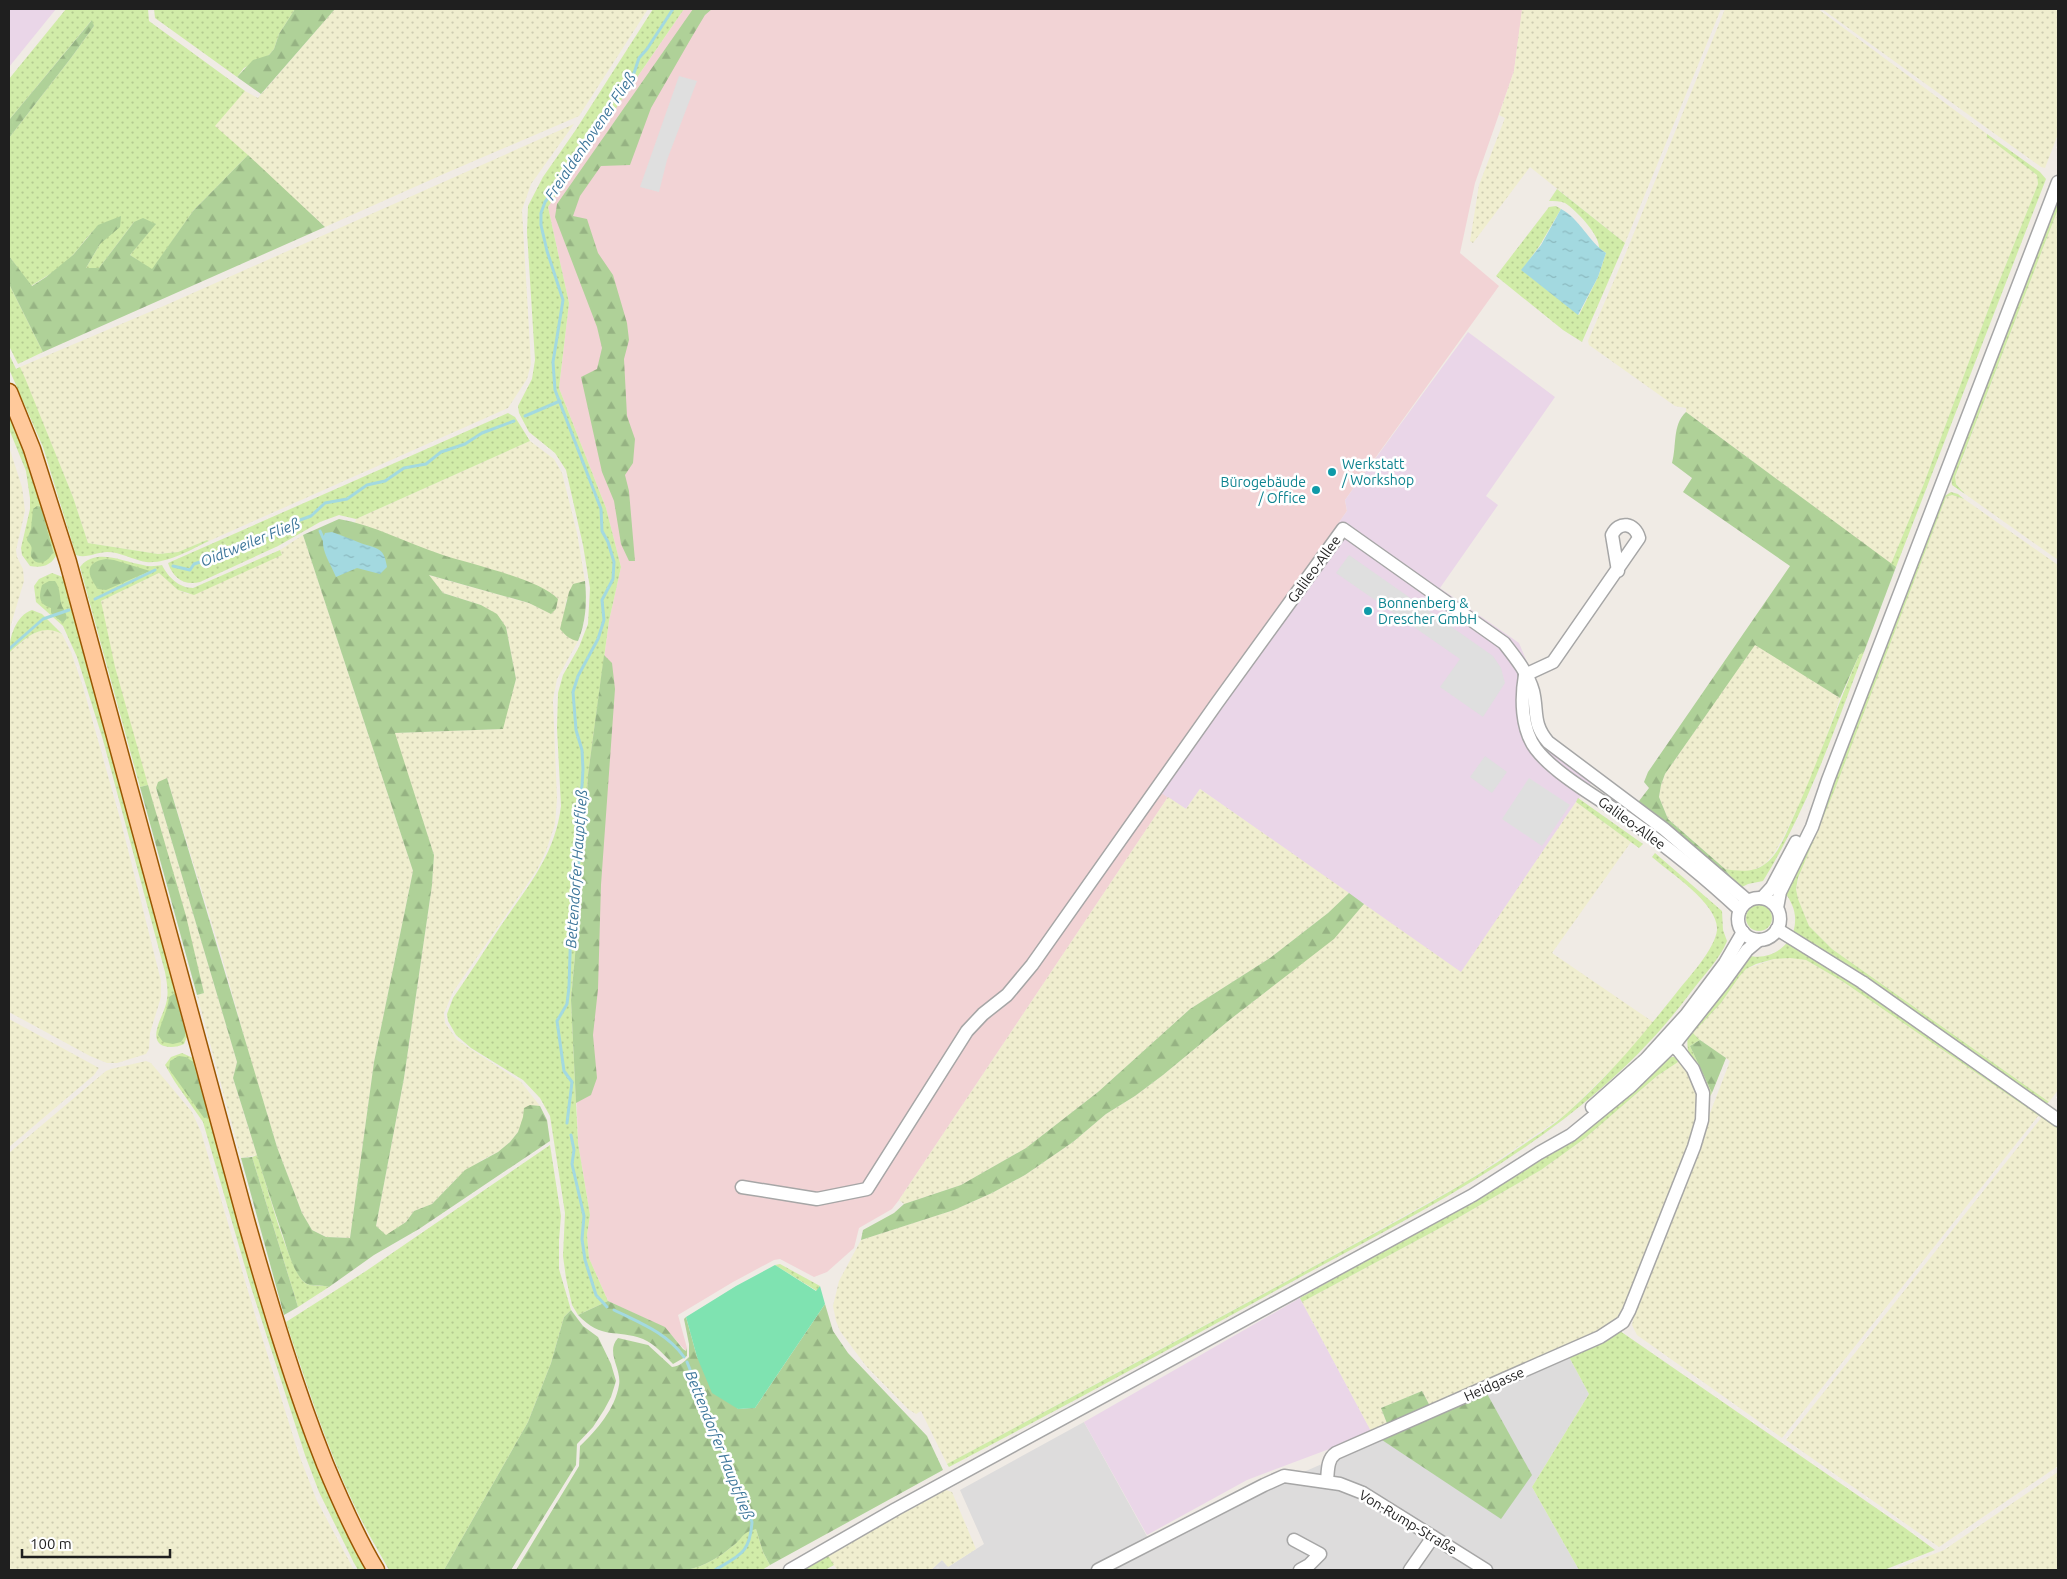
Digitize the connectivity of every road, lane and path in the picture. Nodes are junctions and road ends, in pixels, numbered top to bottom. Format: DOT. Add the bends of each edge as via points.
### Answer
graph roads {
  1 [pos="2058,182"];
  2 [pos="9,392"];
  3 [pos="1618,571"];
  4 [pos="1525,675"];
  5 [pos="1828,780"];
  6 [pos="1762,898"];
  7 [pos="1744,906"];
  8 [pos="1777,908"];
  9 [pos="1777,929"];
  10 [pos="1743,932"];
  11 [pos="1758,940"];
  12 [pos="1669,1042"];
  13 [pos="2058,1120"];
  14 [pos="742,1187"];
  15 [pos="1327,1481"];
  16 [pos="1433,1537"];
  17 [pos="1294,1540"];
  18 [pos="376,1570"];
  19 [pos="790,1570"];
  20 [pos="1101,1570"];
  21 [pos="1300,1570"];
  22 [pos="1410,1570"];
  23 [pos="1486,1570"];
  1 -- 5 [label="street"];
  2 -- 18 [label="main road" via="32,449 68,562 275,1323 306,1417 335,1487"];
  3 -- 4 [label="street" via="1553,662"];
  4 -- 7 [label="street, Galileo-Allee" via="1532,690 1539,729 1548,742 1664,829"];
  4 -- 14 [label="street, Galileo-Allee" via="1504,643 1344,529 1032,966 1007,995 967,1031 867,1189 817,1199"];
  5 -- 6 [label="street" via="1772,888"];
  5 -- 8 [label="street" via="1812,827 1780,892"];
  6 -- 7 [label="street"];
  6 -- 8 [label="street"];
  7 -- 10 [label="street" via="1738,919"];
  8 -- 9 [label="street" via="1780,918"];
  9 -- 11 [label="street" via="1768,938"];
  9 -- 13 [label="street" via="1862,982"];
  10 -- 11 [label="street"];
  10 -- 12 [label="street"];
  11 -- 12 [label="street" via="1723,984"];
  12 -- 15 [label="street, Heidgasse" via="1693,1069 1703,1093 1702,1120 1623,1322 1600,1337 1336,1453 1329,1463"];
  12 -- 19 [label="street" via="1539,1153 1474,1195 896,1509"];
  15 -- 16 [label="street, Von-Rump-Straße" via="1363,1493"];
  15 -- 20 [label="street" via="1284,1476"];
  16 -- 22 [label="street"];
  16 -- 23 [label="street, Von-Rump-Straße"];
  17 -- 21 [label="street" via="1320,1554"];
}
